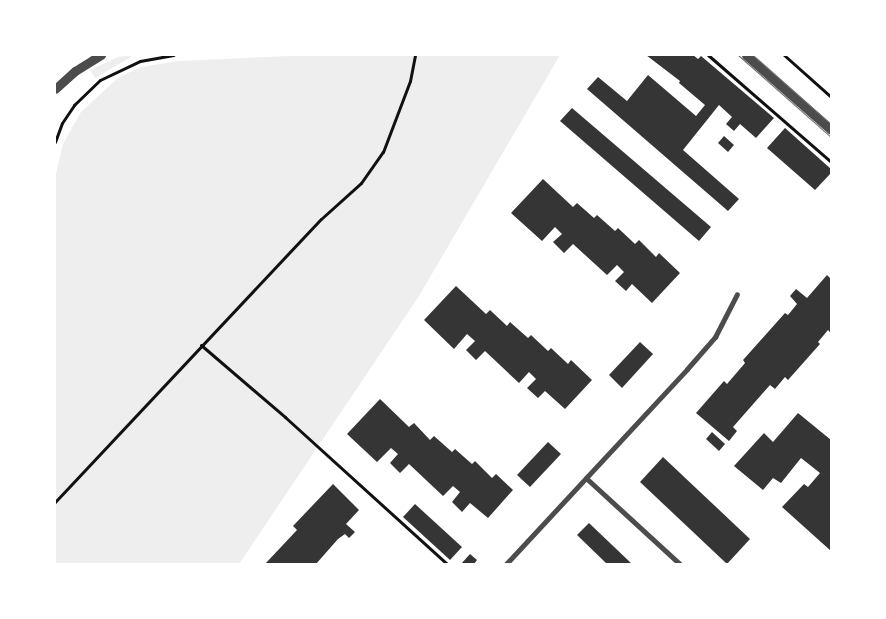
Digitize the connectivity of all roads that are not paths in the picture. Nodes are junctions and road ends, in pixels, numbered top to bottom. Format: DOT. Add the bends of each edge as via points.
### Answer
graph roads {
  1 [pos="101,55"];
  2 [pos="746,55"];
  3 [pos="55,89"];
  4 [pos="831,130"];
  5 [pos="737,294"];
  6 [pos="586,478"];
  7 [pos="506,564"];
  8 [pos="680,564"];
  1 -- 3 [label="street" via="75,71"];
  2 -- 4 [label="street"];
  5 -- 6 [label="street" via="715,337"];
  6 -- 7 [label="street"];
  6 -- 8 [label="street"];
}
